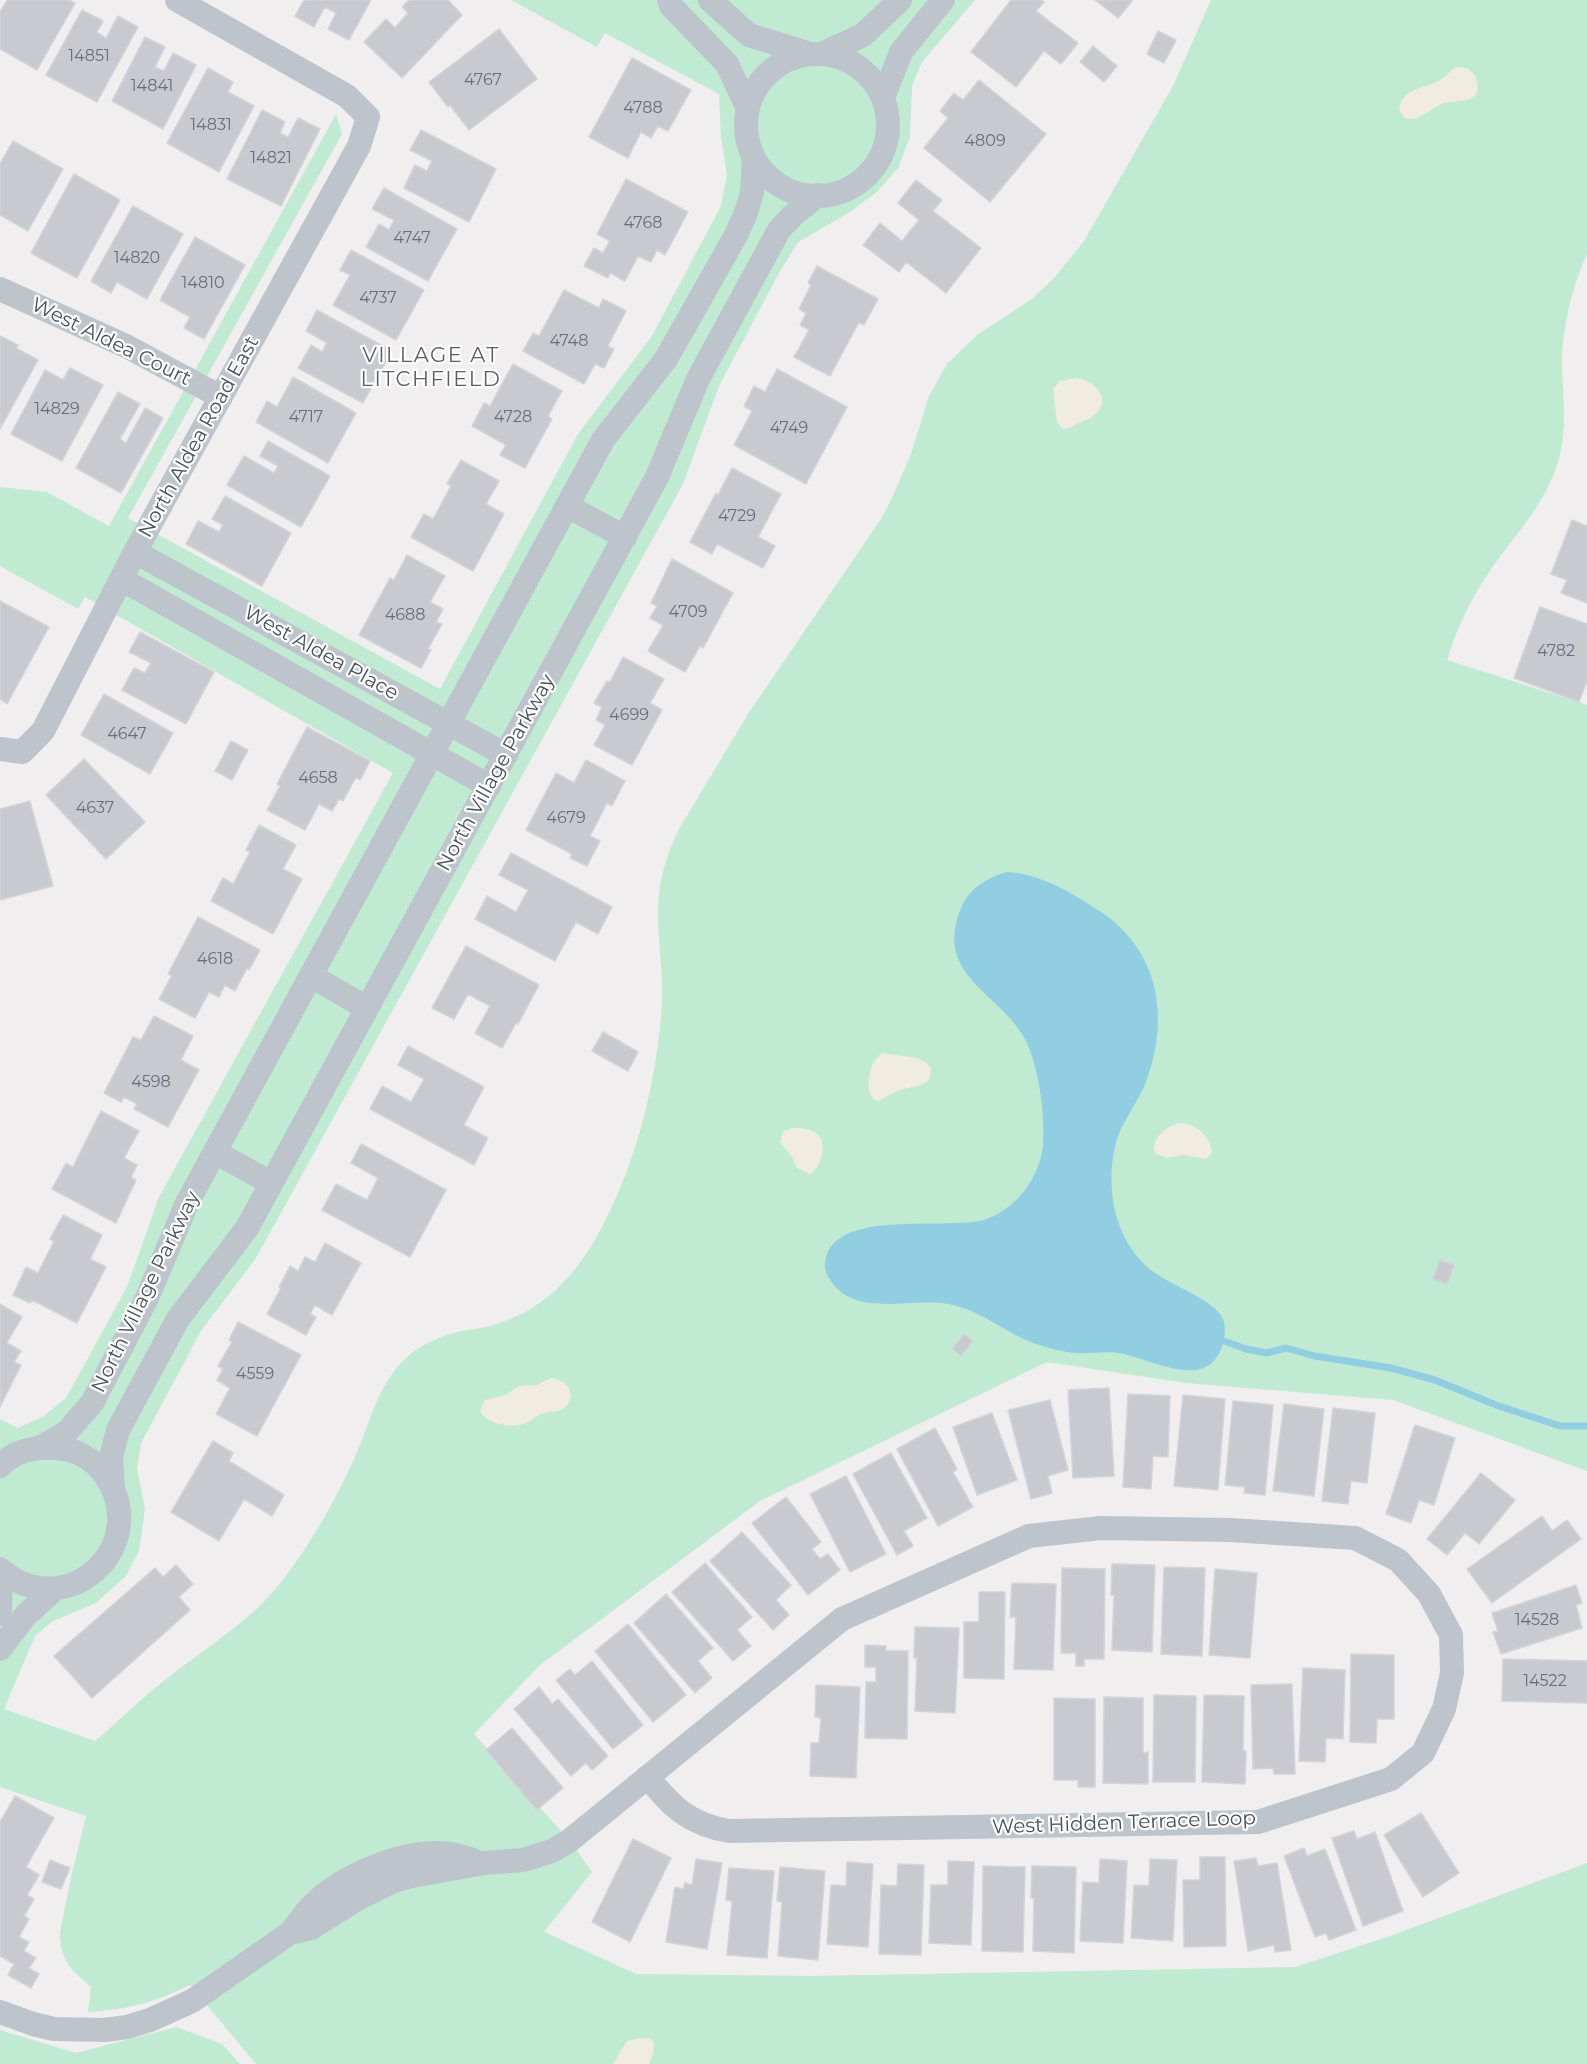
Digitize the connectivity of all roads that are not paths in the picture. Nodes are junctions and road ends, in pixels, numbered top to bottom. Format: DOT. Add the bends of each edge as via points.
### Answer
graph roads {
  1 [pos="177,0"];
  2 [pos="669,0"];
  3 [pos="710,0"];
  4 [pos="900,0"];
  5 [pos="943,0"];
  6 [pos="816,54"];
  7 [pos="883,98"];
  8 [pos="747,109"];
  9 [pos="754,158"];
  10 [pos="818,195"];
  11 [pos="0,289"];
  12 [pos="221,397"];
  13 [pos="567,507"];
  14 [pos="625,537"];
  15 [pos="135,552"];
  16 [pos="122,579"];
  17 [pos="449,723"];
  18 [pos="11,750"];
  19 [pos="432,754"];
  20 [pos="506,754"];
  21 [pos="489,786"];
  22 [pos="311,976"];
  23 [pos="367,1008"];
  24 [pos="215,1152"];
  25 [pos="271,1183"];
  26 [pos="41,1447"];
  27 [pos="1,1464"];
  28 [pos="113,1487"];
  29 [pos="1,1570"];
  30 [pos="55,1589"];
  31 [pos="0,1614"];
  32 [pos="0,1649"];
  33 [pos="647,1777"];
  34 [pos="0,2012"];
  1 -- 12 [label="street, North Aldea Road East" via="347,96 368,117 359,146"];
  2 -- 8 [label="street" via="727,64"];
  3 -- 6 [label="street" via="749,35"];
  4 -- 6 [label="street" via="863,34"];
  5 -- 7 [label="street" via="901,52"];
  6 -- 7 [label="street" via="841,58 859,67 873,80"];
  6 -- 8 [label="street" via="788,60 770,71 756,88"];
  7 -- 10 [label="street" via="888,120 886,143 877,164 841,192"];
  8 -- 9 [label="street" via="748,142"];
  9 -- 10 [label="street" via="781,186"];
  9 -- 13 [label="street, North Village Parkway" via="752,192 735,237 666,359 603,440"];
  10 -- 14 [label="street, North Village Parkway" via="779,230 698,379 657,477"];
  11 -- 12 [label="street, West Aldea Court" via="126,346"];
  12 -- 15 [label="street, North Aldea Road East"];
  13 -- 14 [label="street"];
  13 -- 17 [label="street, North Village Parkway"];
  14 -- 20 [label="street, North Village Parkway"];
  15 -- 16 [label="street, North Aldea Road East"];
  15 -- 17 [label="street, West Aldea Place"];
  16 -- 18 [label="street, North Aldea Road East" via="43,731"];
  16 -- 19 [label="street, West Aldea Place"];
  17 -- 19 [label="street, North Village Parkway"];
  17 -- 20 [label="street, West Aldea Place"];
  19 -- 21 [label="street, West Aldea Place"];
  19 -- 22 [label="street, North Village Parkway"];
  20 -- 21 [label="street, North Village Parkway"];
  21 -- 23 [label="street, North Village Parkway"];
  22 -- 23 [label="street"];
  22 -- 24 [label="street, North Village Parkway"];
  23 -- 25 [label="street, North Village Parkway"];
  24 -- 25 [label="street"];
  24 -- 26 [label="street, North Village Parkway" via="187,1203 147,1298 92,1403 66,1433"];
  25 -- 28 [label="street, North Village Parkway" via="247,1228 178,1319 118,1430 111,1457"];
  26 -- 27 [label="street, North Village Parkway" via="21,1452"];
  26 -- 28 [label="street" via="63,1448 83,1455"];
  28 -- 30 [label="street, North Village Parkway" via="119,1509 119,1532 111,1553 96,1571 77,1583"];
  29 -- 30 [label="street" via="17,1581"];
  29 -- 31 [label="street"];
  30 -- 32 [label="street" via="26,1615"];
  33 -- 33 [label="street, West Hidden Terrace Loop" via="842,1619 1029,1536 1101,1528 1231,1530 1355,1538 1398,1560 1429,1594 1451,1635 1452,1673 1444,1710 1423,1753 1391,1779 1258,1822 729,1831 683,1815"];
  33 -- 34 [label="street, West Hidden Terrace Loop" via="552,1851 523,1860 484,1863 451,1854 416,1856 383,1864 352,1890 308,1910 290,1933 192,2001 150,2020 105,2030 54,2029"];
}
